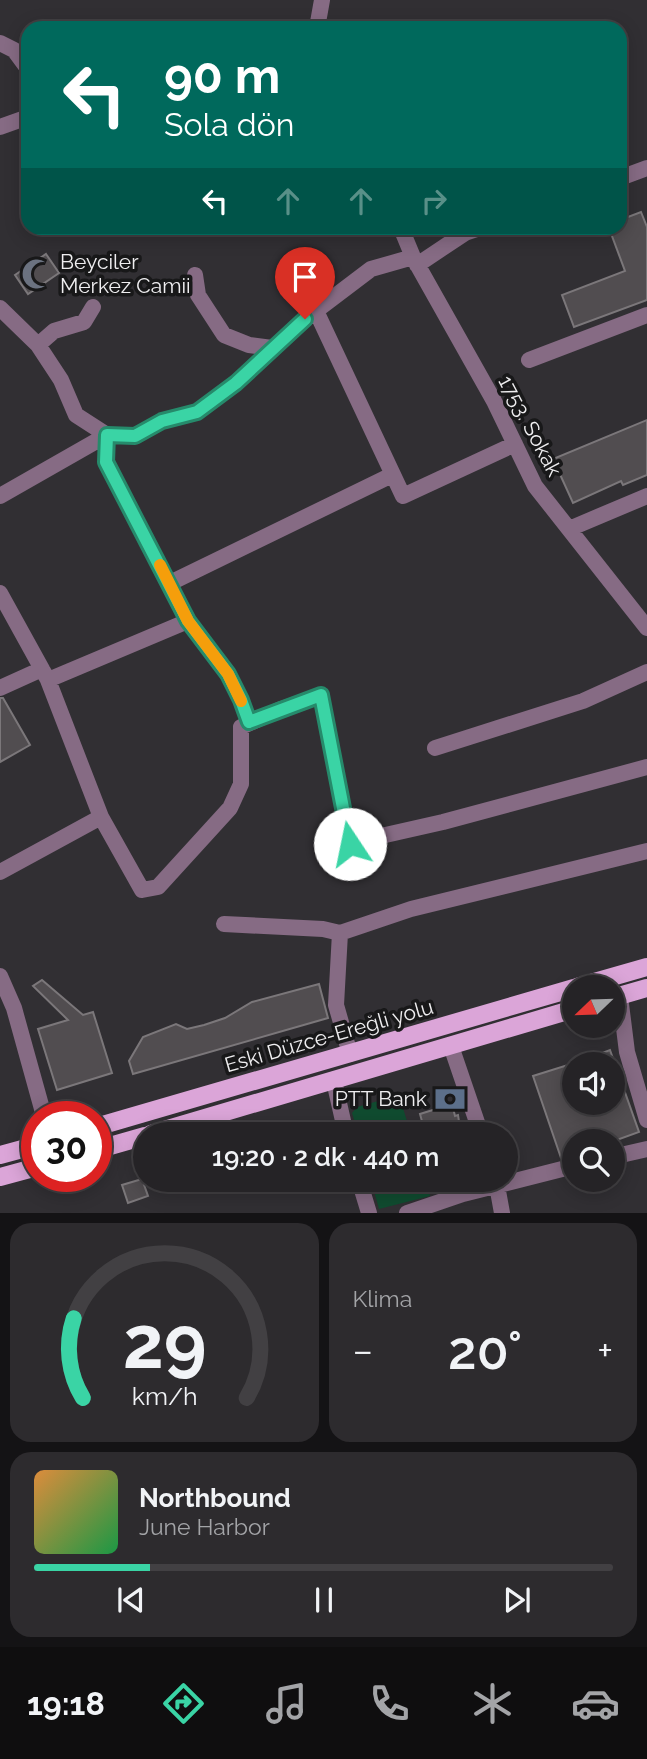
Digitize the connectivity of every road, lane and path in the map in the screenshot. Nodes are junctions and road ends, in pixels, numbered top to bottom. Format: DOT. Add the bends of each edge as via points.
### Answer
graph roads {
  1 [pos="322,0"];
  2 [pos="318,21"];
  3 [pos="0,43"];
  4 [pos="21,60"];
  5 [pos="21,120"];
  6 [pos="0,127"];
  7 [pos="647,168"];
  8 [pos="627,175"];
  9 [pos="404,235"];
  10 [pos="461,235"];
  11 [pos="415,261"];
  12 [pos="195,275"];
  13 [pos="93,307"];
  14 [pos="0,308"];
  15 [pos="316,311"];
  16 [pos="647,315"];
  17 [pos="38,345"];
  18 [pos="272,348"];
  19 [pos="529,360"];
  20 [pos="107,435"];
  21 [pos="515,444"];
  22 [pos="393,475"];
  23 [pos="0,496"];
  24 [pos="647,496"];
  25 [pos="569,529"];
  26 [pos="170,583"];
  27 [pos="0,593"];
  28 [pos="188,621"];
  29 [pos="647,628"];
  30 [pos="647,671"];
  31 [pos="45,674"];
  32 [pos="0,688"];
  33 [pos="249,722"];
  34 [pos="435,748"];
  35 [pos="647,767"];
  36 [pos="101,817"];
  37 [pos="647,851"];
  38 [pos="0,872"];
  39 [pos="224,924"];
  40 [pos="340,933"];
  41 [pos="647,967"];
  42 [pos="620,975"];
  43 [pos="0,976"];
  44 [pos="647,988"];
  45 [pos="562,992"];
  46 [pos="625,994"];
  47 [pos="562,1013"];
  48 [pos="624,1038"];
  49 [pos="451,1045"];
  50 [pos="350,1054"];
  51 [pos="334,1081"];
  52 [pos="40,1101"];
  53 [pos="647,1120"];
  54 [pos="112,1122"];
  55 [pos="192,1122"];
  56 [pos="343,1122"];
  57 [pos="477,1122"];
  58 [pos="133,1139"];
  59 [pos="112,1145"];
  60 [pos="21,1149"];
  61 [pos="647,1149"];
  62 [pos="625,1154"];
  63 [pos="0,1155"];
  64 [pos="562,1169"];
  65 [pos="21,1172"];
  66 [pos="0,1178"];
  67 [pos="518,1178"];
  68 [pos="363,1192"];
  69 [pos="472,1192"];
  70 [pos="498,1192"];
  71 [pos="369,1213"];
  72 [pos="407,1213"];
  73 [pos="502,1213"];
  1 -- 2 [label="street"];
  3 -- 4 [label="street"];
  5 -- 6 [label="street"];
  7 -- 8 [label="street"];
  9 -- 11 [label="street, 1753. Sokak"];
  10 -- 11 [label="street"];
  11 -- 15 [label="street" via="371,269"];
  11 -- 21 [label="street, 1753. Sokak"];
  12 -- 18 [label="street" via="198,295 223,335"];
  13 -- 17 [label="street" via="83,322 54,331"];
  14 -- 17 [label="street"];
  15 -- 18 [label="street"];
  15 -- 22 [label="street"];
  16 -- 19 [label="street"];
  17 -- 20 [label="street" via="61,380 76,415"];
  18 -- 20 [label="street" via="197,412 162,421 135,436"];
  20 -- 23 [label="street"];
  20 -- 26 [label="street" via="106,462"];
  21 -- 22 [label="street" via="403,496"];
  21 -- 25 [label="street, 1753. Sokak" via="535,485"];
  22 -- 26 [label="street"];
  24 -- 25 [label="street"];
  25 -- 29 [label="street, 1753. Sokak"];
  26 -- 28 [label="street"];
  27 -- 31 [label="street"];
  28 -- 31 [label="street"];
  28 -- 33 [label="street" via="228,674"];
  30 -- 34 [label="street" via="583,701"];
  31 -- 32 [label="street"];
  31 -- 36 [label="street"];
  33 -- 35 [label="street" via="321,695 350,844"];
  33 -- 36 [label="street" via="241,727 241,784 230,808 158,887 142,890"];
  36 -- 38 [label="street"];
  37 -- 40 [label="street" via="411,909"];
  39 -- 40 [label="street"];
  40 -- 50 [label="street" via="336,1005"];
  41 -- 42 [label="main road, Eski Düzce-Ereğli yolu"];
  43 -- 52 [label="street" via="14,1008"];
  44 -- 46 [label="main road"];
  45 -- 50 [label="main road, Eski Düzce-Ereğli yolu"];
  47 -- 49 [label="main road, Eski Düzce-Ereğli yolu"];
  48 -- 53 [label="street"];
  49 -- 51 [label="main road, Eski Düzce-Ereğli yolu"];
  49 -- 57 [label="street"];
  50 -- 54 [label="main road, Eski Düzce-Ereğli yolu"];
  51 -- 55 [label="main road, Eski Düzce-Ereğli yolu"];
  51 -- 56 [label="street"];
  58 -- 59 [label="main road"];
  60 -- 63 [label="main road"];
  61 -- 62 [label="street"];
  64 -- 67 [label="street"];
  65 -- 66 [label="main road"];
  68 -- 71 [label="street"];
  69 -- 72 [label="street"];
  70 -- 73 [label="street"];
}
